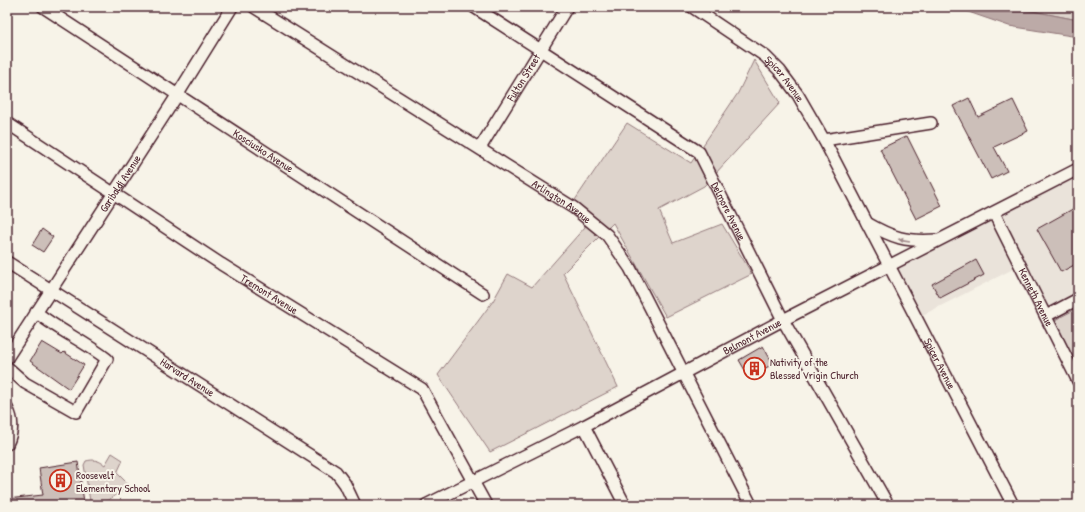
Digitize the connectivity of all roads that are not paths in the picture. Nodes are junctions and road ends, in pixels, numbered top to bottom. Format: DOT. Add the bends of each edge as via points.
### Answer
graph roads {
  1 [pos="43,7"];
  2 [pos="232,7"];
  3 [pos="254,7"];
  4 [pos="474,7"];
  5 [pos="567,7"];
  6 [pos="692,7"];
  7 [pos="540,48"];
  8 [pos="178,94"];
  9 [pos="7,123"];
  10 [pos="931,123"];
  11 [pos="824,140"];
  12 [pos="480,148"];
  13 [pos="1078,169"];
  14 [pos="113,193"];
  15 [pos="994,213"];
  16 [pos="867,223"];
  17 [pos="942,239"];
  18 [pos="7,262"];
  19 [pos="890,266"];
  20 [pos="50,289"];
  21 [pos="483,294"];
  22 [pos="1078,299"];
  23 [pos="36,312"];
  24 [pos="1046,316"];
  25 [pos="783,320"];
  26 [pos="7,358"];
  27 [pos="7,367"];
  28 [pos="684,373"];
  29 [pos="1078,381"];
  30 [pos="7,408"];
  31 [pos="584,426"];
  32 [pos="7,444"];
  33 [pos="473,480"];
  34 [pos="355,505"];
  35 [pos="426,505"];
  36 [pos="486,505"];
  37 [pos="625,505"];
  38 [pos="751,505"];
  39 [pos="888,505"];
  40 [pos="1013,505"];
  1 -- 8 [label="street, Kosciusko Avenue"];
  2 -- 8 [label="street, Garibaldi Avenue"];
  3 -- 12 [label="street, Arlington Avenue"];
  4 -- 7 [label="street, Delmore Avenue"];
  5 -- 7 [label="street, Fulton Street"];
  6 -- 11 [label="street, Spicer Avenue" via="765,56 780,71 798,95"];
  7 -- 12 [label="street, Fulton Street"];
  7 -- 25 [label="street, Delmore Avenue" via="699,152"];
  8 -- 14 [label="street, Garibaldi Avenue"];
  8 -- 21 [label="street, Kosciusko Avenue"];
  9 -- 14 [label="street, Tremont Avenue"];
  10 -- 11 [label="street"];
  11 -- 16 [label="street, Spicer Avenue"];
  12 -- 28 [label="street, Arlington Avenue" via="574,208 607,235 630,268"];
  13 -- 15 [label="street, Belmont Avenue"];
  14 -- 20 [label="street, Garibaldi Avenue"];
  14 -- 33 [label="street, Tremont Avenue" via="221,264 422,389"];
  15 -- 17 [label="street, Belmont Avenue"];
  15 -- 24 [label="street, Kenneth Avenue"];
  17 -- 16 [label="street, one-way" via="903,240"];
  16 -- 19 [label="street, Spicer Avenue"];
  17 -- 19 [label="street, Belmont Avenue"];
  18 -- 20 [label="street, Harvard Avenue"];
  19 -- 25 [label="street, Belmont Avenue"];
  19 -- 40 [label="street, Spicer Avenue"];
  20 -- 23 [label="street, Garibaldi Avenue"];
  20 -- 34 [label="street, Harvard Avenue" via="336,472"];
  22 -- 24 [label="street"];
  23 -- 26 [label="street, Garibaldi Avenue"];
  23 -- 27 [label="street" via="107,359 76,412 25,383"];
  24 -- 29 [label="street, Kenneth Avenue"];
  25 -- 28 [label="street, Belmont Avenue"];
  25 -- 39 [label="street, Delmore Avenue"];
  28 -- 31 [label="street, Belmont Avenue"];
  28 -- 38 [label="street, Arlington Avenue"];
  30 -- 32 [label="street" via="11,416 12,435"];
  31 -- 33 [label="street, Belmont Avenue"];
  31 -- 37 [label="street"];
  33 -- 35 [label="street, Belmont Avenue"];
  33 -- 36 [label="street, Tremont Avenue"];
}
